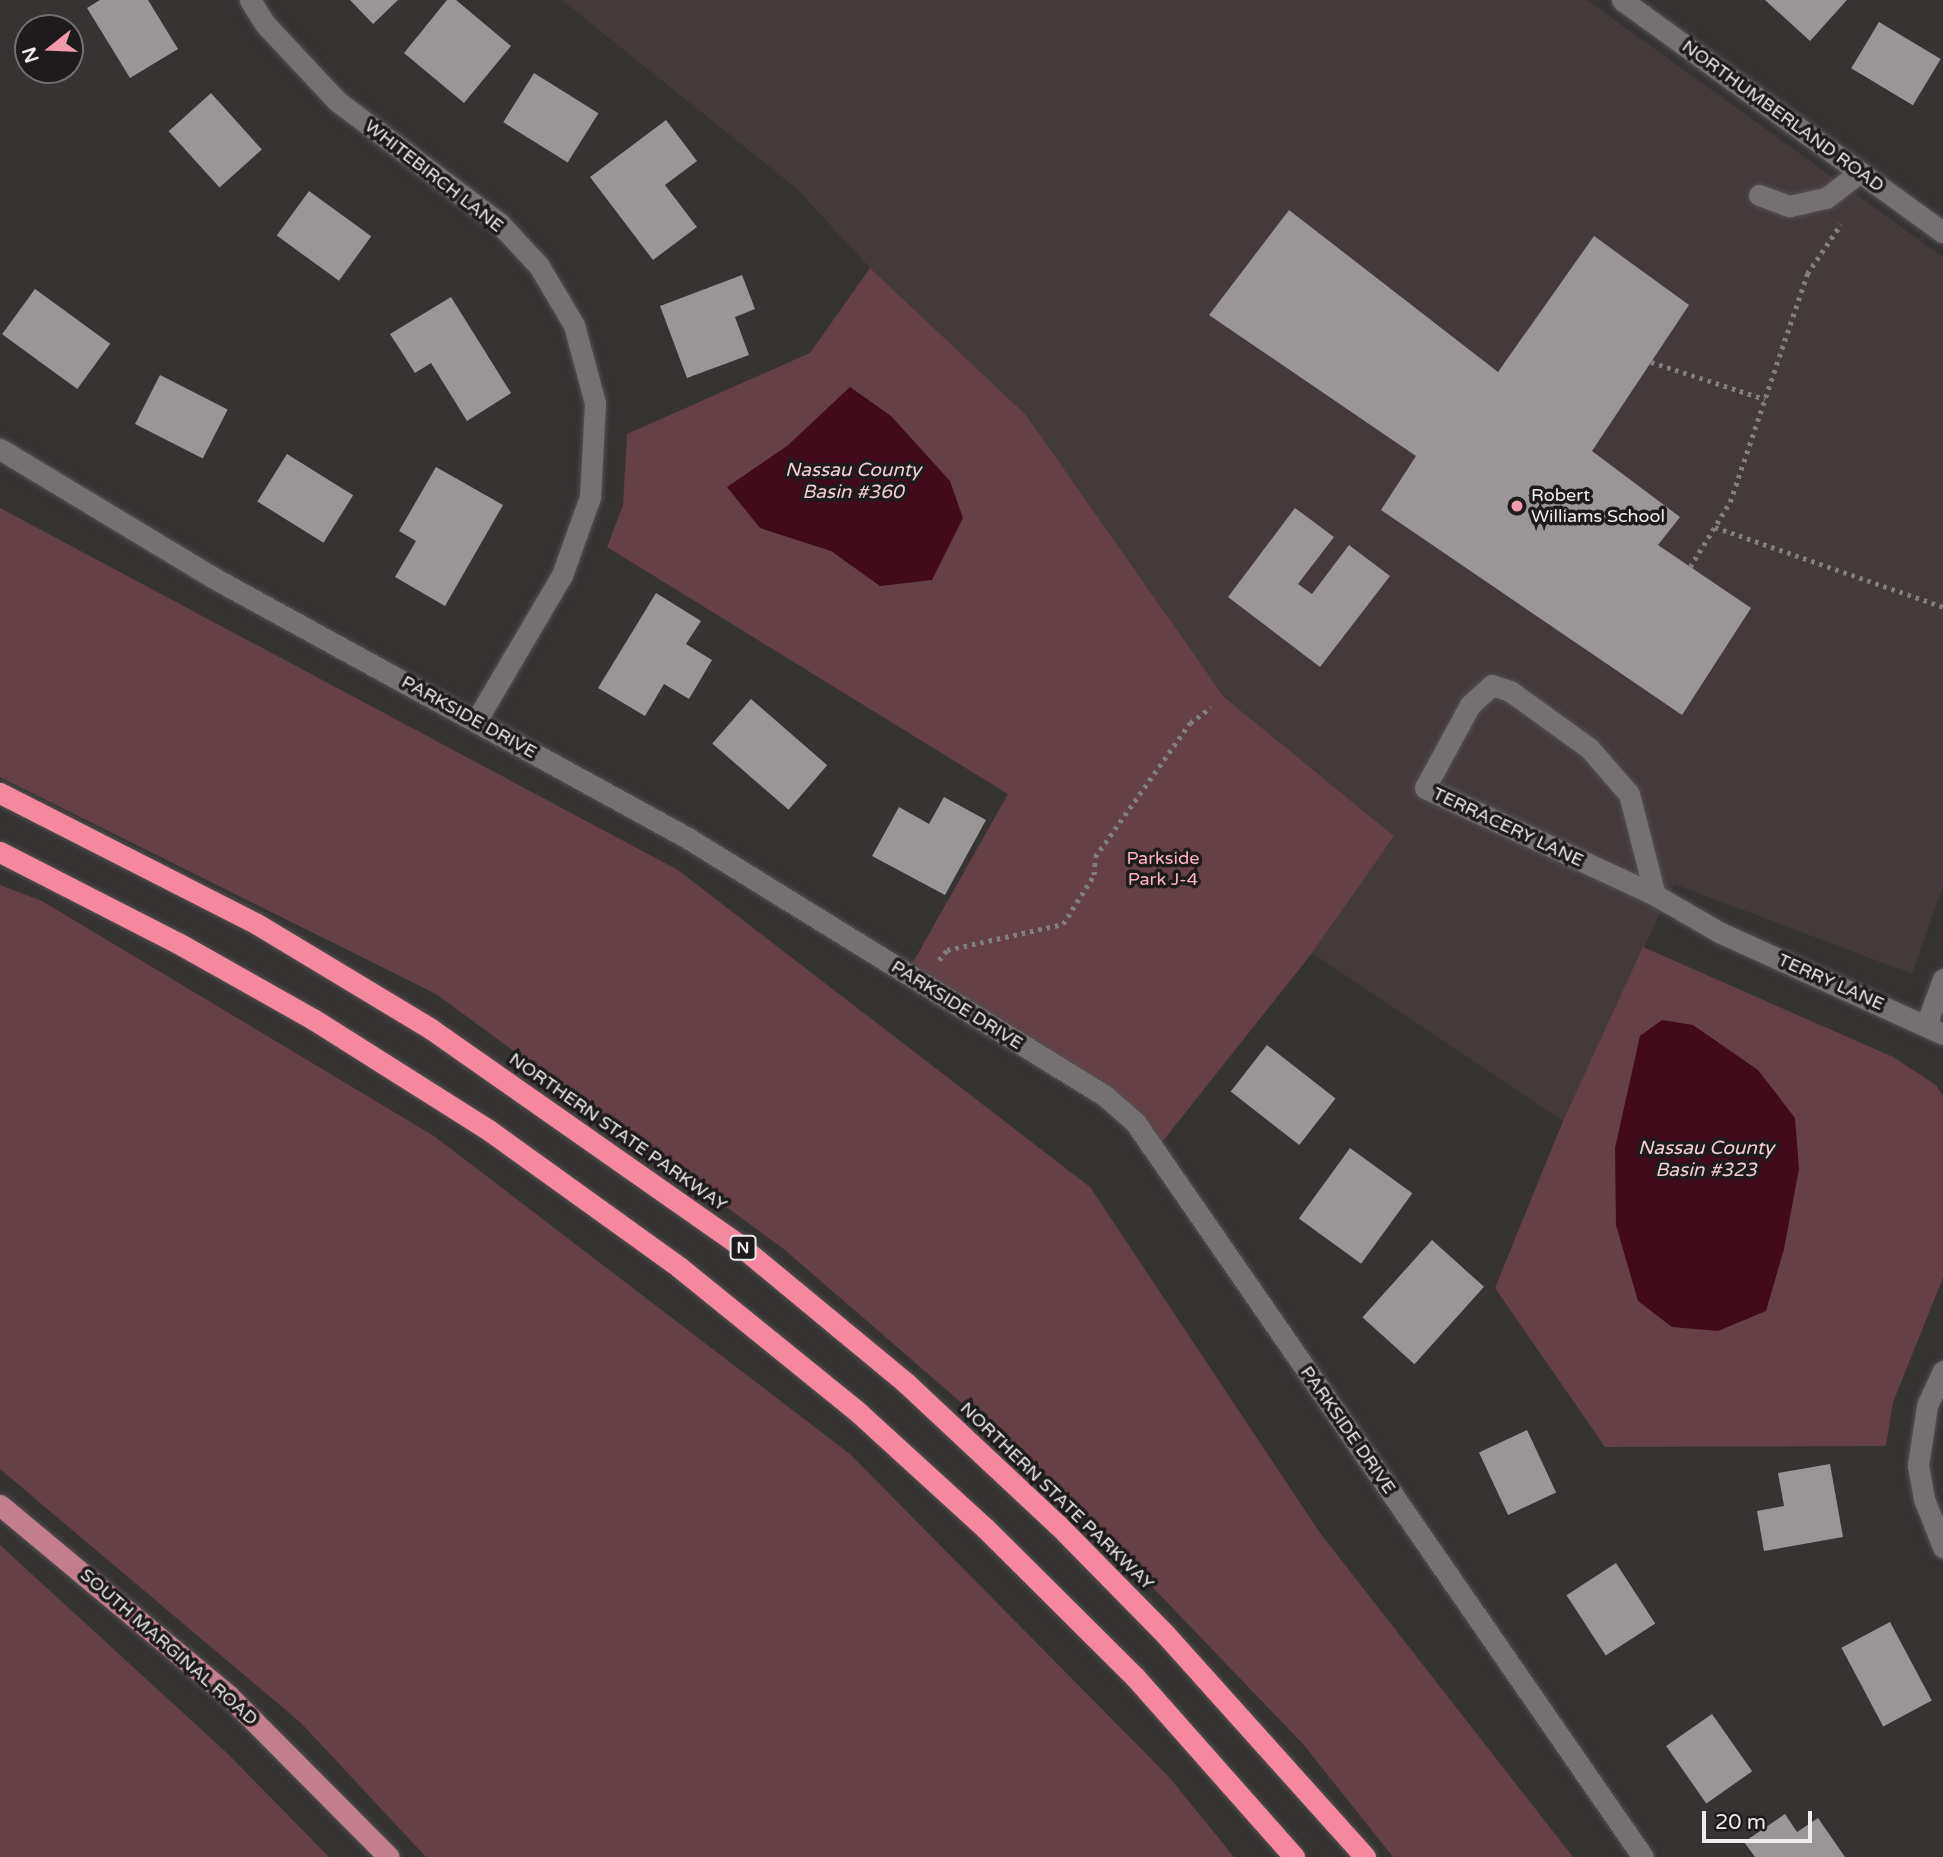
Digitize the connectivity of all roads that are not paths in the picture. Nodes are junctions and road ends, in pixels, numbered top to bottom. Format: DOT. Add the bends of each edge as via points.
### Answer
graph roads {
  1 [pos="250,0"];
  2 [pos="1622,0"];
  3 [pos="1860,172"];
  4 [pos="1759,195"];
  5 [pos="1943,232"];
  6 [pos="0,449"];
  7 [pos="475,721"];
  8 [pos="0,793"];
  9 [pos="0,852"];
  10 [pos="1655,895"];
  11 [pos="1719,932"];
  12 [pos="1943,979"];
  13 [pos="1935,1029"];
  14 [pos="1943,1371"];
  15 [pos="0,1505"];
  16 [pos="1943,1547"];
  17 [pos="389,1857"];
  18 [pos="1294,1857"];
  19 [pos="1365,1857"];
  20 [pos="1643,1857"];
  1 -- 7 [label="street, WHITEBIRCH LANE" via="265,24 337,101 499,223 539,266 574,325 595,403 590,497 562,575"];
  2 -- 3 [label="street, NORTHUMBERLAND ROAD"];
  3 -- 4 [label="street" via="1826,198 1790,206"];
  3 -- 5 [label="street, NORTHUMBERLAND ROAD"];
  6 -- 7 [label="street, PARKSIDE DRIVE" via="212,578"];
  7 -- 20 [label="street, PARKSIDE DRIVE" via="686,837 1105,1096 1135,1122"];
  8 -- 19 [label="highway, NORTHERN STATE PARKWAY / N" via="257,924 431,1029 738,1244 906,1383 1058,1525 1166,1635"];
  9 -- 18 [label="highway" via="178,943 313,1019 490,1131 679,1267 859,1413 985,1528 1135,1677"];
  10 -- 10 [label="street, TERRACERY LANE" via="1629,794 1589,748 1510,691 1492,685 1470,705 1425,788"];
  10 -- 11 [label="street, TERRACERY LANE"];
  11 -- 13 [label="street, TERRY LANE"];
  12 -- 13 [label="street"];
  14 -- 16 [label="street" via="1927,1406 1918,1465 1923,1499"];
  15 -- 17 [label="main road, SOUTH MARGINAL ROAD" via="228,1695"];
}
